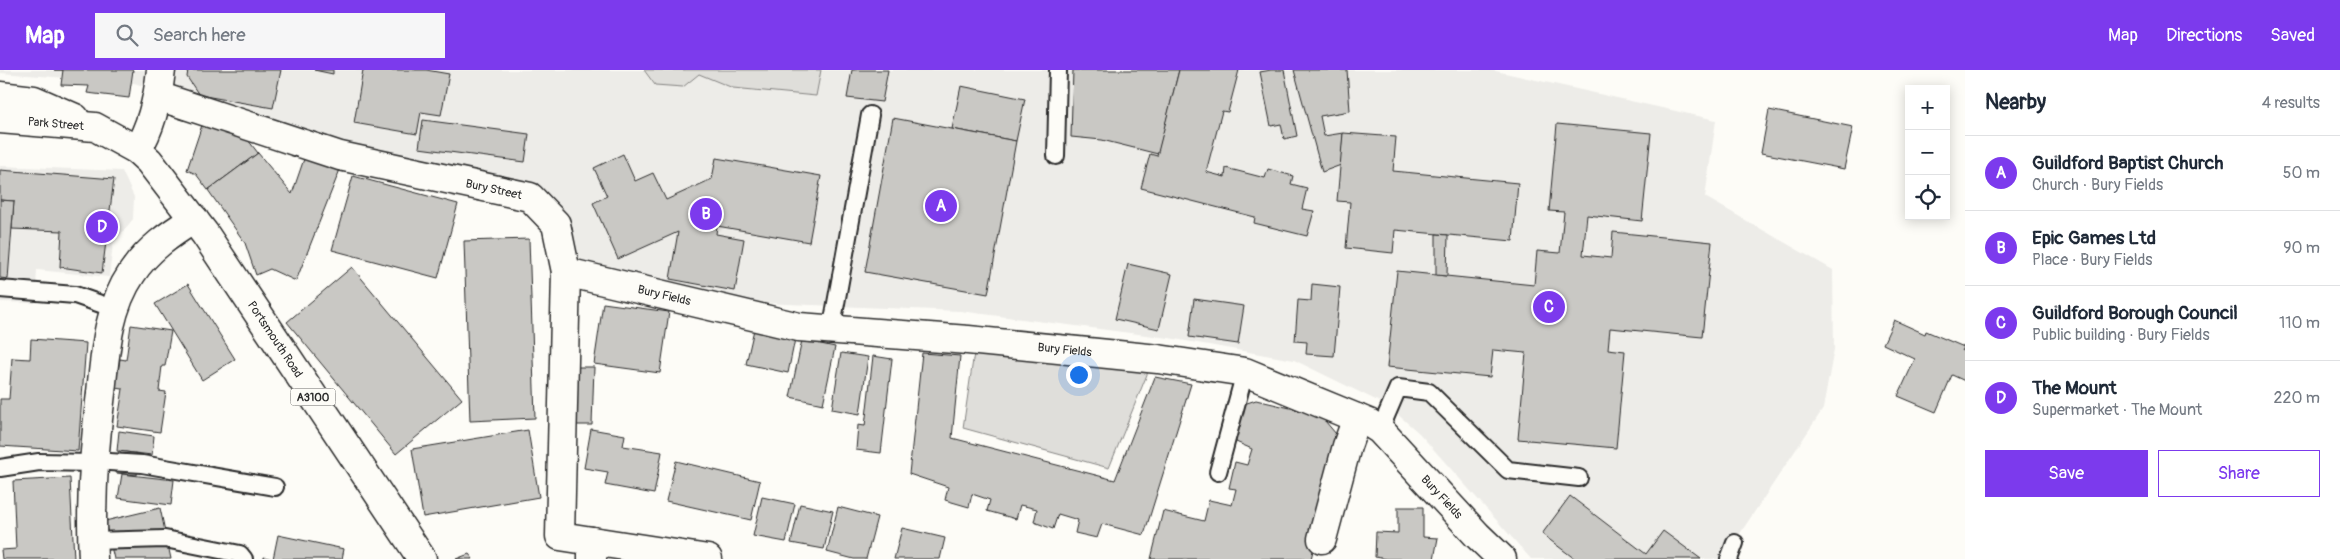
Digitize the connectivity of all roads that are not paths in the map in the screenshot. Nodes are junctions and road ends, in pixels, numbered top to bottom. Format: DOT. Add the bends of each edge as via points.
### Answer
graph roads {
  1 [pos="1058,70"];
  2 [pos="160,83"];
  3 [pos="0,96"];
  4 [pos="870,115"];
  5 [pos="0,118"];
  6 [pos="95,127"];
  7 [pos="137,150"];
  8 [pos="1056,156"];
  9 [pos="194,219"];
  10 [pos="566,272"];
  11 [pos="0,289"];
  12 [pos="115,309"];
  13 [pos="831,331"];
  14 [pos="1245,372"];
  15 [pos="1369,424"];
  16 [pos="93,462"];
  17 [pos="0,468"];
  18 [pos="1218,472"];
  19 [pos="1579,478"];
  20 [pos="275,487"];
  21 [pos="1322,538"];
  22 [pos="1735,543"];
  23 [pos="1472,547"];
  24 [pos="92,550"];
  25 [pos="592,550"];
  26 [pos="244,559"];
  27 [pos="422,559"];
  28 [pos="708,559"];
  29 [pos="1502,559"];
  30 [pos="1729,559"];
  1 -- 8 [label="lane"];
  2 -- 7 [label="street" via="145,137"];
  2 -- 10 [label="street, Bury Street" via="340,156 530,197 556,224"];
  3 -- 6 [label="street, A3100" via="34,100"];
  4 -- 13 [label="lane"];
  5 -- 6 [label="street, Park Street / A3100"];
  6 -- 7 [label="street, Park Street / A3100"];
  7 -- 9 [label="street, Portsmouth Road / A3100" via="158,171"];
  9 -- 12 [label="street" via="160,241 145,256"];
  9 -- 27 [label="street, Portsmouth Road / A3100"];
  10 -- 13 [label="street, Bury Fields" via="767,320"];
  10 -- 25 [label="street, Bury Street" via="560,536"];
  11 -- 12 [label="lane" via="75,295"];
  12 -- 16 [label="street" via="105,355"];
  13 -- 14 [label="street, Bury Fields" via="1130,356"];
  14 -- 15 [label="street, Bury Fields"];
  14 -- 18 [label="lane"];
  15 -- 19 [label="lane" via="1398,388 1429,392 1508,470"];
  15 -- 21 [label="street" via="1347,446"];
  15 -- 23 [label="street, Bury Fields"];
  16 -- 17 [label="lane" via="39,462"];
  16 -- 20 [label="lane" via="142,464"];
  16 -- 24 [label="street"];
  22 -- 30 [label="lane"];
  23 -- 29 [label="street, Bury Fields"];
  24 -- 26 [label="lane" via="165,539 240,554"];
  25 -- 28 [label="street, Bury Street"];
}
